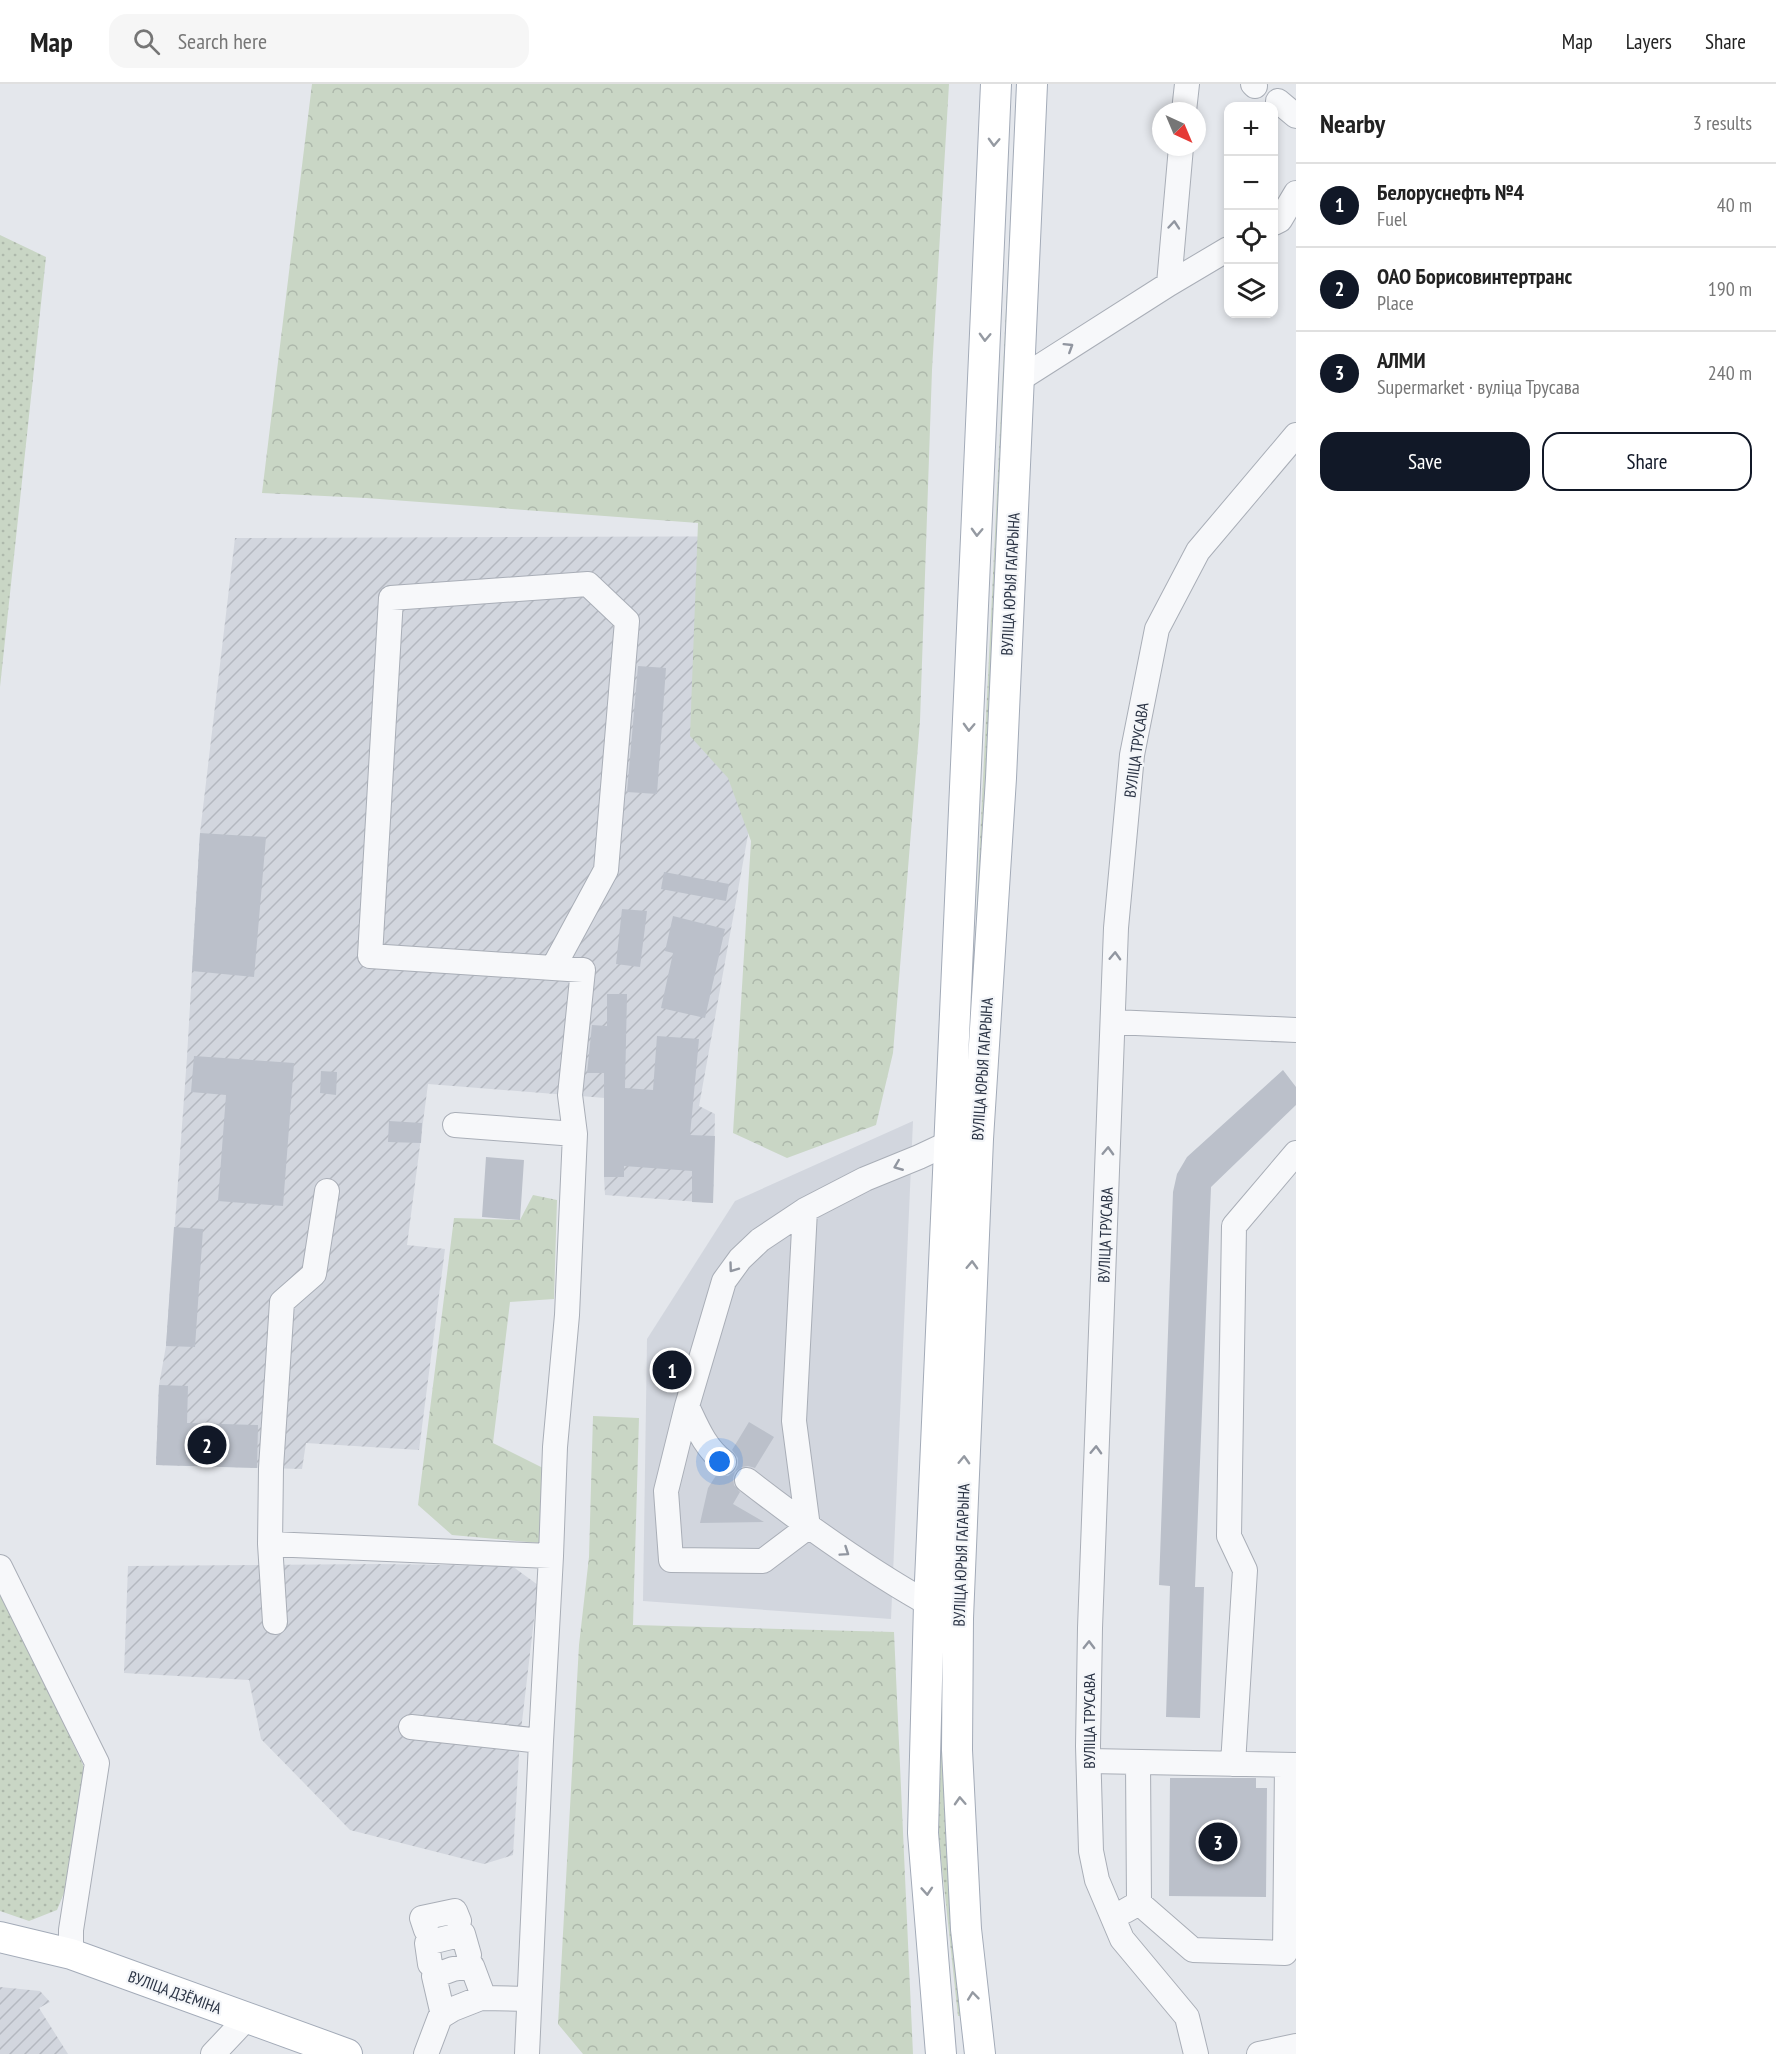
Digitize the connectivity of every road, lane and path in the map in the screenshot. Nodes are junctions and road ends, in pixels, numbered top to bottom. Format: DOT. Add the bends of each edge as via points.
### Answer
graph roads {
  1 [pos="996,84"];
  2 [pos="1032,84"];
  3 [pos="1186,84"];
  4 [pos="1185,102"];
  5 [pos="1180,156"];
  6 [pos="1296,193"];
  7 [pos="1278,221"];
  8 [pos="1224,251"];
  9 [pos="1169,284"];
  10 [pos="1020,379"];
  11 [pos="1296,435"];
  12 [pos="552,968"];
  13 [pos="1113,1022"];
  14 [pos="1296,1030"];
  15 [pos="455,1125"];
  16 [pos="575,1134"];
  17 [pos="951,1142"];
  18 [pos="1296,1153"];
  19 [pos="327,1191"];
  20 [pos="805,1210"];
  21 [pos="687,1406"];
  22 [pos="724,1462"];
  23 [pos="747,1480"];
  24 [pos="808,1527"];
  25 [pos="270,1544"];
  26 [pos="551,1556"];
  27 [pos="0,1567"];
  28 [pos="929,1604"];
  29 [pos="275,1622"];
  30 [pos="411,1727"];
  31 [pos="541,1741"];
  32 [pos="1088,1753"];
  33 [pos="1138,1762"];
  34 [pos="1233,1764"];
  35 [pos="1292,1765"];
  36 [pos="1139,1903"];
  37 [pos="1112,1918"];
  38 [pos="0,1937"];
  39 [pos="466,1944"];
  40 [pos="429,1953"];
  41 [pos="70,1954"];
  42 [pos="484,1998"];
  43 [pos="529,2000"];
  44 [pos="443,2015"];
  45 [pos="246,2019"];
  46 [pos="1296,2046"];
  47 [pos="213,2054"];
  48 [pos="347,2054"];
  49 [pos="426,2054"];
  50 [pos="526,2054"];
  51 [pos="941,2054"];
  52 [pos="980,2054"];
  53 [pos="1196,2054"];
  54 [pos="1259,2054"];
  1 -- 17 [label="main road, ВУЛІЦА ЮРЫЯ ГАГАРЫНА, one-way"];
  2 -- 10 [label="main road, ВУЛІЦА ЮРЫЯ ГАГАРЫНА"];
  3 -- 4 [label="street"];
  9 -- 5 [label="street, one-way"];
  6 -- 7 [label="street"];
  8 -- 9 [label="street"];
  10 -- 9 [label="street, one-way"];
  52 -- 10 [label="main road, ВУЛІЦА ЮРЫЯ ГАГАРЫНА, one-way" via="966,1929 957,1750 958,1618 978,1139 1001,778"];
  13 -- 11 [label="street, ВУЛІЦА ТРУСАВА, one-way" via="1116,928 1132,755 1157,629 1198,551"];
  12 -- 12 [label="street" via="370,956 391,598 588,584 627,621 606,870"];
  12 -- 16 [label="street" via="583,970 570,1095"];
  13 -- 14 [label="street"];
  32 -- 13 [label="street, ВУЛІЦА ТРУСАВА, one-way"];
  15 -- 16 [label="street"];
  16 -- 26 [label="street"];
  17 -- 20 [label="street, one-way"];
  17 -- 28 [label="main road, ВУЛІЦА ЮРЫЯ ГАГАРЫНА"];
  18 -- 34 [label="street" via="1234,1226 1229,1536 1245,1569"];
  19 -- 25 [label="street" via="314,1274 282,1302"];
  20 -- 21 [label="street, one-way" via="760,1240 724,1281"];
  20 -- 24 [label="street" via="794,1421"];
  21 -- 22 [label="street" via="714,1455"];
  21 -- 24 [label="street" via="666,1491 671,1560 763,1562"];
  23 -- 24 [label="street"];
  24 -- 28 [label="street, one-way"];
  25 -- 26 [label="street"];
  25 -- 29 [label="street"];
  26 -- 31 [label="street"];
  27 -- 41 [label="street" via="97,1763"];
  28 -- 51 [label="main road, ВУЛІЦА ЮРЫЯ ГАГАРЫНА, one-way" via="923,1833"];
  30 -- 31 [label="street"];
  31 -- 43 [label="street"];
  32 -- 33 [label="street"];
  32 -- 37 [label="street, ВУЛІЦА ТРУСАВА" via="1091,1851"];
  33 -- 34 [label="street"];
  33 -- 36 [label="street"];
  34 -- 35 [label="street"];
  35 -- 36 [label="street" via="1285,1953 1193,1950"];
  36 -- 37 [label="street"];
  37 -- 53 [label="street, ВУЛІЦА ТРУСАВА" via="1122,1939 1187,2017"];
  38 -- 41 [label="main road, ВУЛІЦА ДЗЁМІНА"];
  39 -- 40 [label="street" via="446,1936"];
  39 -- 40 [label="street" via="453,1969"];
  39 -- 42 [label="street"];
  40 -- 44 [label="street"];
  41 -- 45 [label="main road, ВУЛІЦА ДЗЁМІНА"];
  42 -- 43 [label="street"];
  42 -- 44 [label="street"];
  43 -- 50 [label="street"];
  44 -- 49 [label="street"];
  45 -- 47 [label="street"];
  45 -- 48 [label="main road, ВУЛІЦА ДЗЁМІНА"];
  46 -- 54 [label="street"];
}
